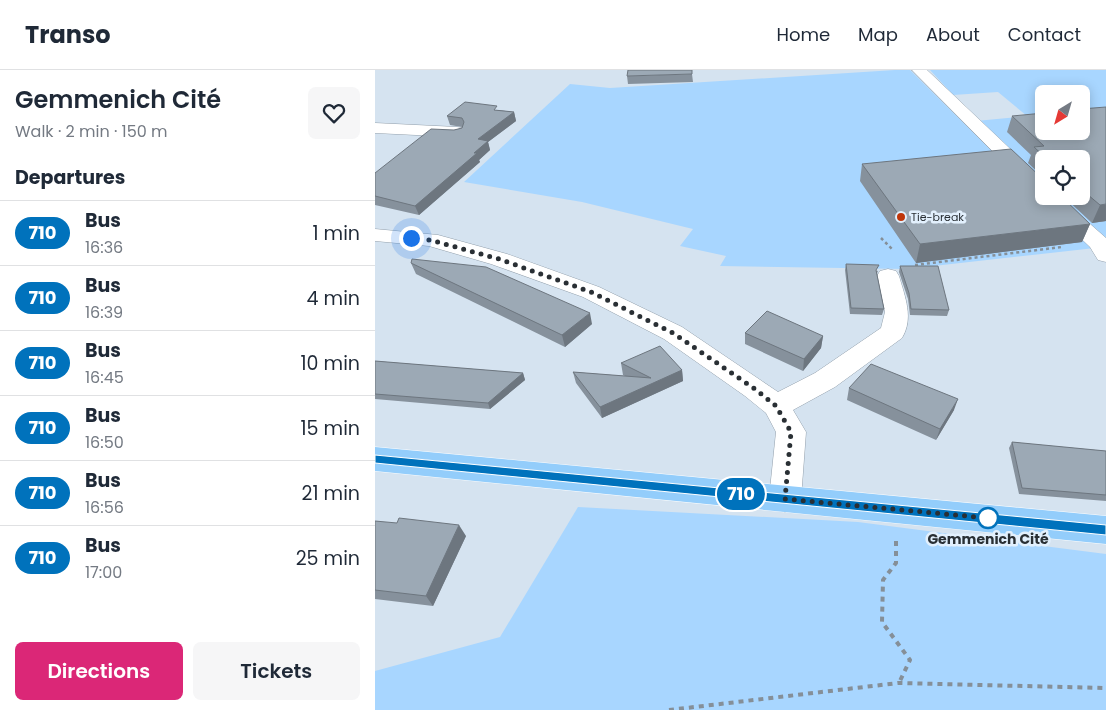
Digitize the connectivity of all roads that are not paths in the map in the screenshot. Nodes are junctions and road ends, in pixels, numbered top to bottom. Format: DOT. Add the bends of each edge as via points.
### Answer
graph roads {
  1 [pos="919,70"];
  2 [pos="375,128"];
  3 [pos="457,132"];
  4 [pos="1035,183"];
  5 [pos="1057,205"];
  6 [pos="375,235"];
  7 [pos="1102,249"];
  8 [pos="899,271"];
  9 [pos="776,406"];
  10 [pos="375,459"];
  11 [pos="785,499"];
  12 [pos="1106,530"];
  1 -- 4 [label="street"];
  2 -- 3 [label="street"];
  5 -- 7 [label="street"];
  6 -- 9 [label="street" via="430,240 499,259 591,292 673,333"];
  8 -- 9 [label="street" via="893,332 825,380"];
  9 -- 11 [label="street" via="791,432"];
  10 -- 11 [label="main road"];
  11 -- 12 [label="main road"];
}
